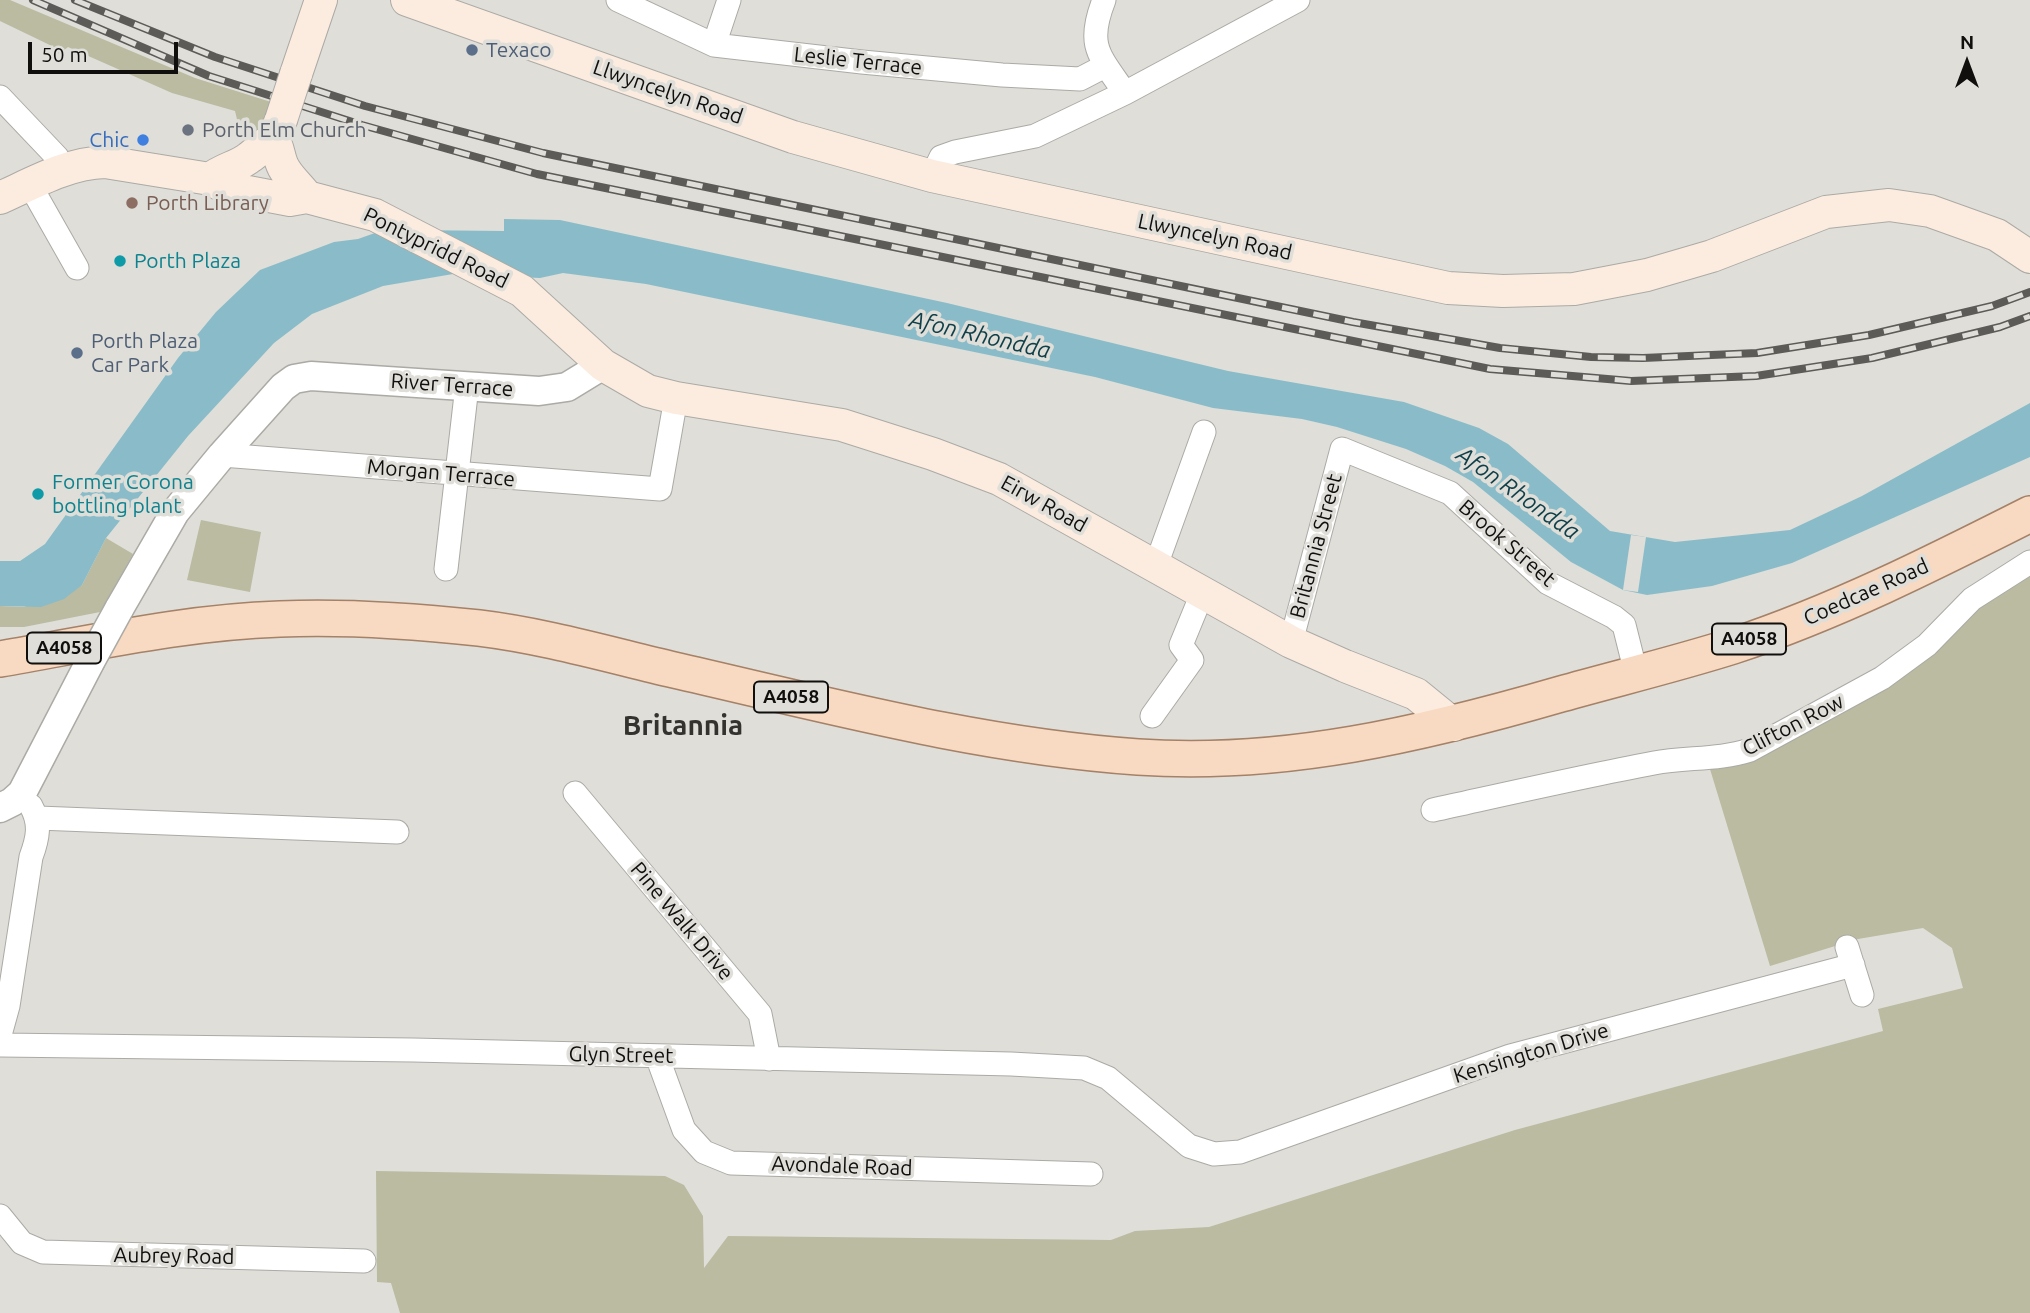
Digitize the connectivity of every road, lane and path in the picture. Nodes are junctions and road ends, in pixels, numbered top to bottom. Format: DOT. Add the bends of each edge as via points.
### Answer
graph roads {
  1 [pos="321,0"];
  2 [pos="407,0"];
  3 [pos="618,0"];
  4 [pos="729,0"];
  5 [pos="1104,0"];
  6 [pos="1298,0"];
  7 [pos="714,45"];
  8 [pos="1105,66"];
  9 [pos="1125,93"];
  10 [pos="0,97"];
  11 [pos="277,129"];
  12 [pos="63,170"];
  13 [pos="932,176"];
  14 [pos="209,180"];
  15 [pos="30,185"];
  16 [pos="307,197"];
  17 [pos="0,198"];
  18 [pos="2030,257"];
  19 [pos="77,268"];
  20 [pos="603,365"];
  21 [pos="467,386"];
  22 [pos="676,398"];
  23 [pos="1205,432"];
  24 [pos="1342,449"];
  25 [pos="222,455"];
  26 [pos="458,474"];
  27 [pos="2030,514"];
  28 [pos="2030,562"];
  29 [pos="1155,568"];
  30 [pos="446,569"];
  31 [pos="1202,594"];
  32 [pos="1291,642"];
  33 [pos="0,659"];
  34 [pos="1636,673"];
  35 [pos="1152,716"];
  36 [pos="1454,725"];
  37 [pos="575,793"];
  38 [pos="11,800"];
  39 [pos="1433,810"];
  40 [pos="38,818"];
  41 [pos="397,832"];
  42 [pos="1862,995"];
  43 [pos="4,1007"];
  44 [pos="0,1035"];
  45 [pos="0,1045"];
  46 [pos="657,1056"];
  47 [pos="769,1059"];
  48 [pos="1214,1154"];
  49 [pos="1091,1174"];
  50 [pos="0,1216"];
  51 [pos="364,1261"];
  1 -- 11 [label="main road, bridge"];
  2 -- 13 [label="main road, Llwyncelyn Road" via="793,137"];
  3 -- 7 [label="street, Leslie Terrace"];
  4 -- 7 [label="street"];
  5 -- 8 [label="street" via="1095,23 1094,43"];
  6 -- 9 [label="street"];
  7 -- 8 [label="street, Leslie Terrace" via="1002,75 1080,79"];
  8 -- 9 [label="street"];
  9 -- 13 [label="street" via="1035,136 941,157"];
  10 -- 12 [label="street" via="57,157"];
  11 -- 14 [label="main road" via="251,157"];
  11 -- 16 [label="main road" via="279,159"];
  12 -- 14 [label="main road, Pontypridd Road" via="105,162"];
  12 -- 15 [label="main road, Pontypridd Road"];
  13 -- 18 [label="main road, Llwyncelyn Road" via="1448,288 1574,289 1712,256 1826,212 1889,205 1930,211 1997,235"];
  14 -- 16 [label="main road, Pontypridd Road" via="290,200"];
  15 -- 17 [label="main road, Pontypridd Road"];
  15 -- 19 [label="street"];
  16 -- 20 [label="main road, Pontypridd Road" via="393,224 522,291"];
  20 -- 21 [label="street, River Terrace" via="567,387 540,391"];
  20 -- 22 [label="main road, Eirw Road" via="648,391"];
  21 -- 25 [label="street, River Terrace" via="311,376 294,379"];
  21 -- 26 [label="street"];
  22 -- 26 [label="street, Morgan Terrace" via="660,489"];
  22 -- 29 [label="main road, Eirw Road" via="842,425 933,454 999,478"];
  23 -- 29 [label="street"];
  24 -- 32 [label="street, Britannia Street"];
  24 -- 34 [label="street, Brook Street" via="1450,493 1548,583 1614,617 1624,625"];
  25 -- 26 [label="street, Morgan Terrace"];
  25 -- 38 [label="street, bridge" via="175,512"];
  26 -- 30 [label="street"];
  27 -- 34 [label="main road, Coedcae Road / A4058" via="1821,613"];
  28 -- 39 [label="street, Clifton Row" via="1972,599 1927,645 1882,678 1749,750 1730,757 1656,762"];
  29 -- 31 [label="main road, Eirw Road"];
  31 -- 32 [label="main road, Eirw Road"];
  31 -- 35 [label="street" via="1181,645 1192,660"];
  32 -- 36 [label="main road, Eirw Road" via="1416,694"];
  33 -- 36 [label="main road, A4058" via="184,627 355,618 486,629 942,731 1142,758 1238,757 1340,747"];
  34 -- 36 [label="main road, Coedcae Road / A4058"];
  37 -- 47 [label="street, Pine Walk Drive" via="760,1014"];
  38 -- 40 [label="street"];
  40 -- 41 [label="street"];
  40 -- 43 [label="street" via="38,838"];
  42 -- 48 [label="street, Kensington Drive" via="1850,956 1510,1056 1240,1152"];
  43 -- 44 [label="street"];
  45 -- 46 [label="street, Glyn Street"];
  46 -- 47 [label="street, Glyn Street"];
  46 -- 49 [label="street, Avondale Road" via="684,1130 704,1152 731,1163"];
  47 -- 48 [label="street, Glyn Street" via="1084,1068 1108,1078 1189,1146"];
  50 -- 51 [label="street, Aubrey Road" via="22,1243 43,1252"];
}
